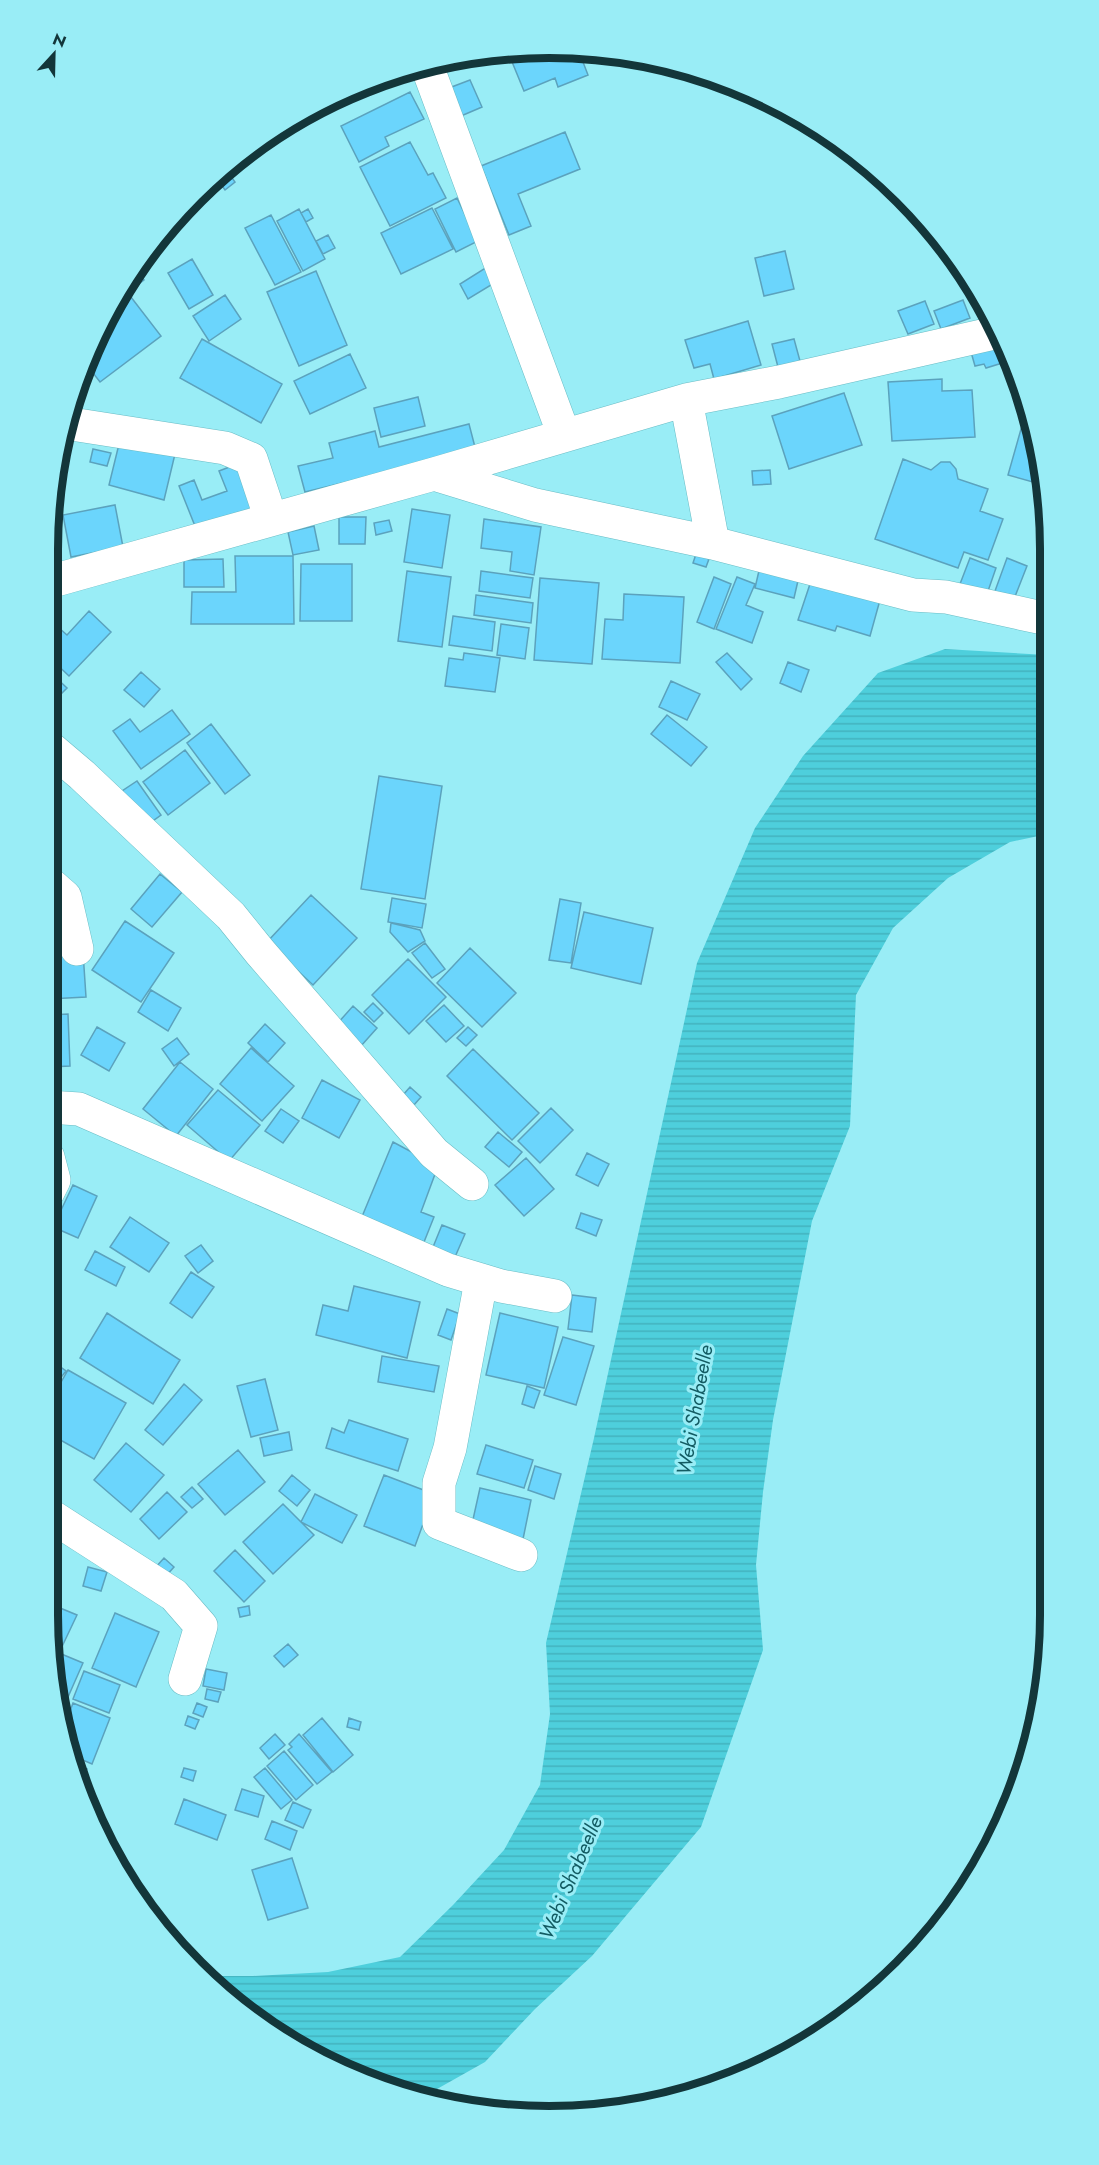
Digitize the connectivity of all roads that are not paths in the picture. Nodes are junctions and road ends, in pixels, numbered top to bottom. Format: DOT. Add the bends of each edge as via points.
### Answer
graph roads {
  1 [pos="430,73"];
  2 [pos="991,335"];
  3 [pos="686,400"];
  4 [pos="74,424"];
  5 [pos="564,435"];
  6 [pos="434,474"];
  7 [pos="271,519"];
  8 [pos="713,543"];
  9 [pos="58,579"];
  10 [pos="1040,618"];
  11 [pos="58,755"];
  12 [pos="58,891"];
  13 [pos="77,949"];
  14 [pos="58,1108"];
  15 [pos="472,1184"];
  16 [pos="481,1281"];
  17 [pos="555,1296"];
  18 [pos="58,1520"];
  19 [pos="521,1555"];
  20 [pos="185,1679"];
  1 -- 5 [label="street"];
  2 -- 3 [label="street"];
  3 -- 5 [label="street"];
  3 -- 8 [label="street"];
  4 -- 7 [label="street" via="225,448 251,459"];
  5 -- 6 [label="street"];
  6 -- 7 [label="street"];
  6 -- 8 [label="street" via="535,505"];
  7 -- 9 [label="street"];
  8 -- 10 [label="street" via="913,595 946,597"];
  11 -- 15 [label="street" via="231,916 434,1153"];
  12 -- 13 [label="street" via="65,897"];
  14 -- 16 [label="street" via="79,1109"];
  16 -- 17 [label="street"];
  16 -- 19 [label="street" via="440,1483 439,1523"];
  18 -- 20 [label="street" via="174,1595 201,1626"];
}
